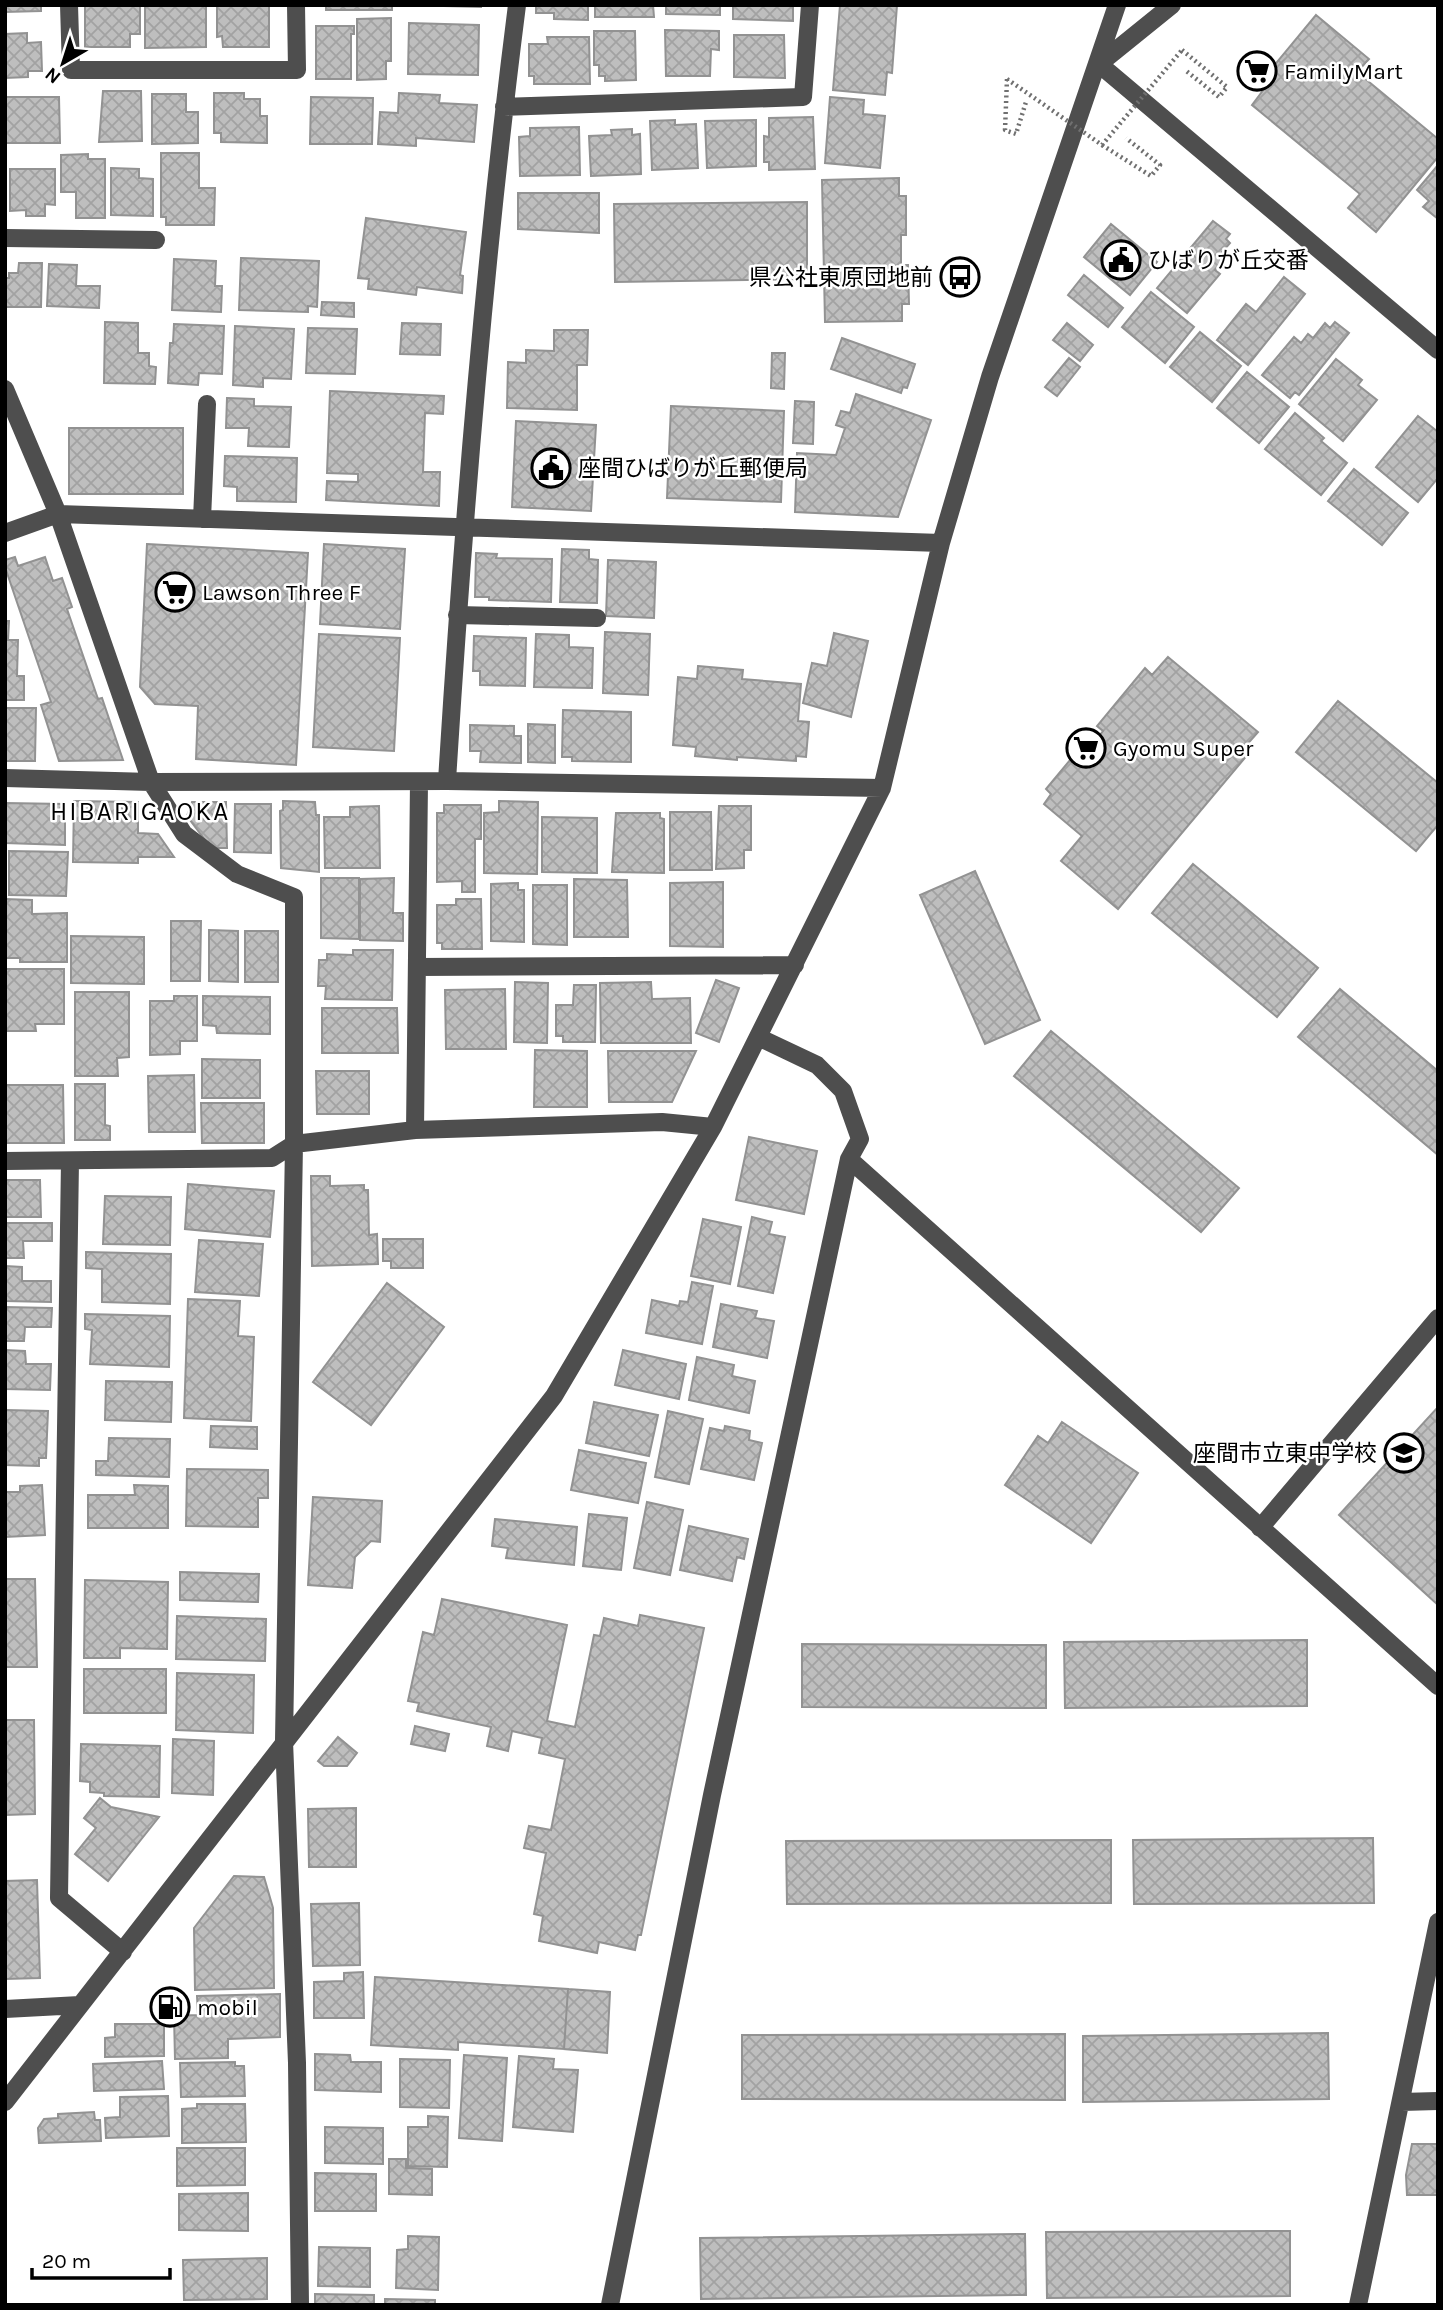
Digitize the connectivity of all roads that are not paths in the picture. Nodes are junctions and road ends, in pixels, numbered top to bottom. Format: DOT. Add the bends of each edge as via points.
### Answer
graph roads {
  1 [pos="69,5"];
  2 [pos="296,5"];
  3 [pos="517,5"];
  4 [pos="810,5"];
  5 [pos="1116,5"];
  6 [pos="1172,5"];
  7 [pos="1099,64"];
  8 [pos="504,107"];
  9 [pos="5,238"];
  10 [pos="156,240"];
  11 [pos="1438,349"];
  12 [pos="5,389"];
  13 [pos="207,404"];
  14 [pos="58,514"];
  15 [pos="202,519"];
  16 [pos="463,528"];
  17 [pos="5,533"];
  18 [pos="941,543"];
  19 [pos="457,615"];
  20 [pos="597,618"];
  21 [pos="5,778"];
  22 [pos="446,781"];
  23 [pos="151,782"];
  24 [pos="419,783"];
  25 [pos="882,788"];
  26 [pos="795,965"];
  27 [pos="417,967"];
  28 [pos="758,1037"];
  29 [pos="713,1127"];
  30 [pos="415,1130"];
  31 [pos="294,1144"];
  32 [pos="849,1159"];
  33 [pos="5,1161"];
  34 [pos="69,1161"];
  35 [pos="1438,1318"];
  36 [pos="1260,1528"];
  37 [pos="1438,1686"];
  38 [pos="284,1741"];
  39 [pos="1438,1922"];
  40 [pos="123,1952"];
  41 [pos="80,2005"];
  42 [pos="5,2009"];
  43 [pos="1438,2101"];
  44 [pos="5,2102"];
  45 [pos="1401,2102"];
  46 [pos="299,2305"];
  47 [pos="610,2305"];
  48 [pos="1359,2305"];
  1 -- 2 [label="street" via="71,70 297,71"];
  3 -- 8 [label="street"];
  4 -- 8 [label="street" via="803,97"];
  5 -- 7 [label="street"];
  6 -- 7 [label="street"];
  7 -- 11 [label="street"];
  7 -- 18 [label="street" via="990,376"];
  8 -- 16 [label="street"];
  9 -- 10 [label="street"];
  12 -- 14 [label="street"];
  13 -- 15 [label="street"];
  14 -- 15 [label="street"];
  14 -- 17 [label="street"];
  14 -- 23 [label="street"];
  15 -- 16 [label="street"];
  16 -- 18 [label="street"];
  16 -- 19 [label="street"];
  18 -- 25 [label="street"];
  19 -- 20 [label="street"];
  19 -- 22 [label="street"];
  21 -- 23 [label="street"];
  22 -- 24 [label="street"];
  22 -- 25 [label="street"];
  23 -- 24 [label="street"];
  23 -- 31 [label="street" via="184,834 237,874 294,897"];
  24 -- 27 [label="street"];
  25 -- 26 [label="street"];
  26 -- 27 [label="street"];
  26 -- 28 [label="street"];
  27 -- 30 [label="street"];
  28 -- 29 [label="street"];
  28 -- 32 [label="street" via="817,1065 843,1091 860,1139"];
  29 -- 30 [label="street" via="662,1122"];
  29 -- 38 [label="street" via="554,1396"];
  30 -- 31 [label="street"];
  31 -- 34 [label="street" via="272,1158"];
  31 -- 38 [label="street"];
  32 -- 36 [label="street"];
  32 -- 47 [label="street" via="712,1795"];
  33 -- 34 [label="street"];
  34 -- 40 [label="street" via="59,1898"];
  35 -- 36 [label="street"];
  36 -- 37 [label="street"];
  38 -- 40 [label="street"];
  38 -- 46 [label="street" via="298,2063"];
  39 -- 45 [label="street"];
  40 -- 41 [label="street"];
  41 -- 42 [label="street"];
  41 -- 44 [label="street"];
  43 -- 45 [label="street"];
  45 -- 48 [label="street"];
}
